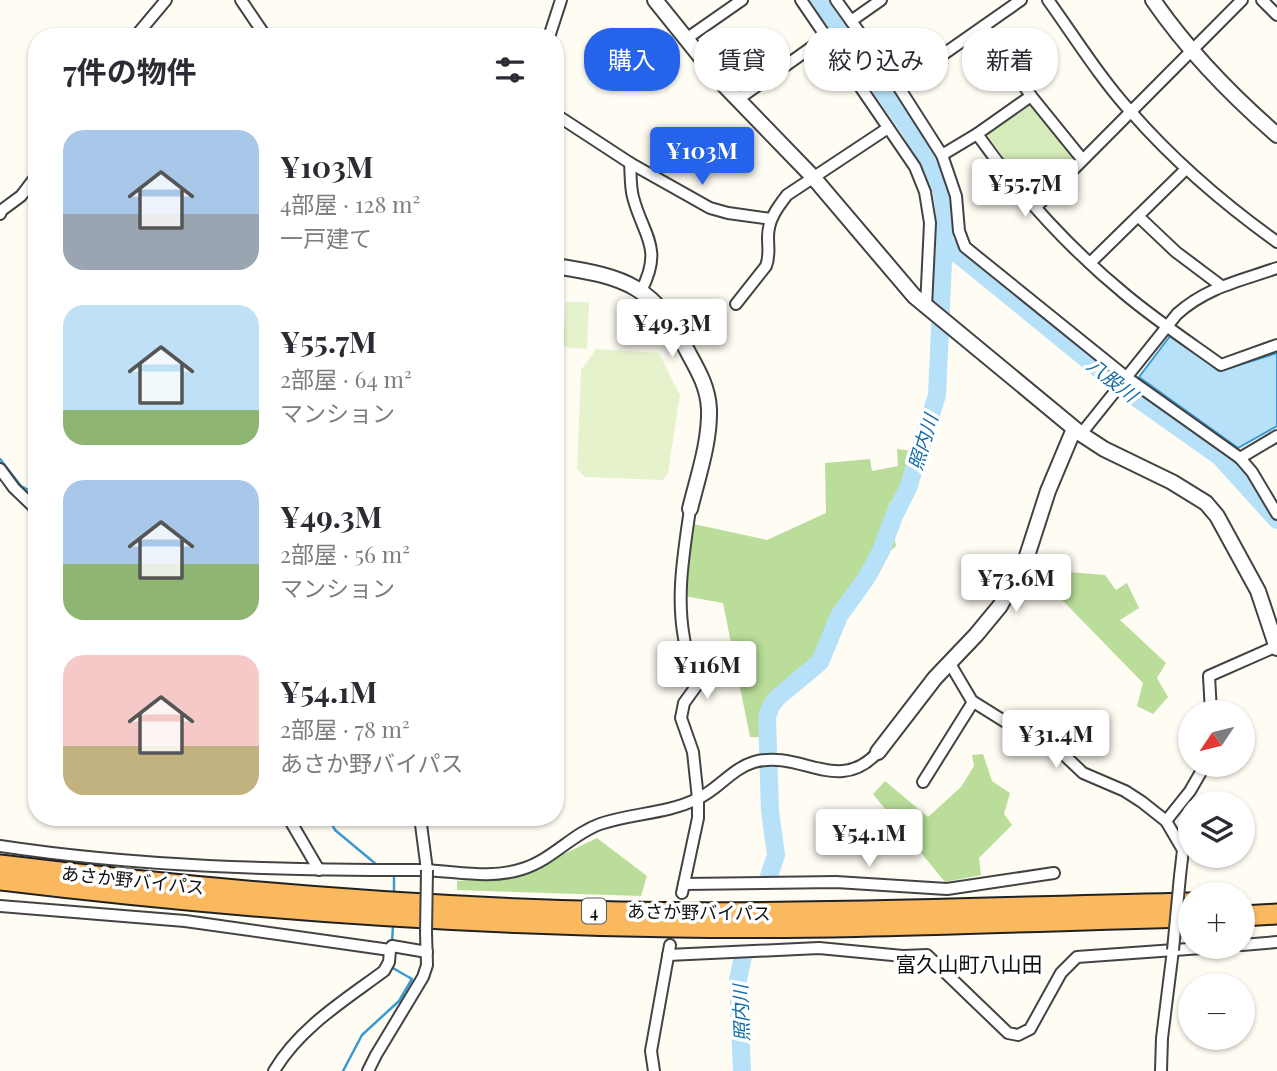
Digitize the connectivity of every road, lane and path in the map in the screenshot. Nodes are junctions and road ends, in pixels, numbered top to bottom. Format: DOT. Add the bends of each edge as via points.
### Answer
graph roads {
  1 [pos="166,0"];
  2 [pos="241,0"];
  3 [pos="561,0"];
  4 [pos="655,0"];
  5 [pos="742,0"];
  6 [pos="801,0"];
  7 [pos="836,0"];
  8 [pos="881,0"];
  9 [pos="1021,0"];
  10 [pos="1048,0"];
  11 [pos="1153,0"];
  12 [pos="1222,0"];
  13 [pos="1242,0"];
  14 [pos="1262,0"];
  15 [pos="1231,11"];
  16 [pos="1277,15"];
  17 [pos="851,21"];
  18 [pos="984,26"];
  19 [pos="143,28"];
  20 [pos="259,28"];
  21 [pos="552,28"];
  22 [pos="820,28"];
  23 [pos="856,28"];
  24 [pos="686,39"];
  25 [pos="1191,50"];
  26 [pos="948,51"];
  27 [pos="804,53"];
  28 [pos="863,91"];
  29 [pos="901,91"];
  30 [pos="1031,96"];
  31 [pos="737,100"];
  32 [pos="1130,111"];
  33 [pos="564,120"];
  34 [pos="888,128"];
  35 [pos="977,134"];
  36 [pos="1277,135"];
  37 [pos="942,155"];
  38 [pos="1083,159"];
  39 [pos="630,163"];
  40 [pos="1186,169"];
  41 [pos="813,177"];
  42 [pos="28,187"];
  43 [pos="1035,207"];
  44 [pos="0,214"];
  45 [pos="1138,216"];
  46 [pos="771,219"];
  47 [pos="1277,242"];
  48 [pos="1090,263"];
  49 [pos="564,267"];
  50 [pos="1277,268"];
  51 [pos="1220,285"];
  52 [pos="641,291"];
  53 [pos="736,304"];
  54 [pos="926,307"];
  55 [pos="1168,327"];
  56 [pos="1277,345"];
  57 [pos="1126,377"];
  58 [pos="1078,432"];
  59 [pos="1277,437"];
  60 [pos="1240,458"];
  61 [pos="0,469"];
  62 [pos="28,501"];
  63 [pos="690,509"];
  64 [pos="1277,513"];
  65 [pos="1277,647"];
  66 [pos="949,662"];
  67 [pos="1210,700"];
  68 [pos="973,702"];
  69 [pos="878,752"];
  70 [pos="1198,777"];
  71 [pos="923,782"];
  72 [pos="698,799"];
  73 [pos="1166,821"];
  74 [pos="294,826"];
  75 [pos="421,826"];
  76 [pos="0,846"];
  77 [pos="0,865"];
  78 [pos="319,870"];
  79 [pos="427,870"];
  80 [pos="1054,873"];
  81 [pos="0,880"];
  82 [pos="1277,901"];
  83 [pos="1255,902"];
  84 [pos="1178,904"];
  85 [pos="0,906"];
  86 [pos="1277,914"];
  87 [pos="1255,915"];
  88 [pos="1178,918"];
  89 [pos="1277,942"];
  90 [pos="1255,944"];
  91 [pos="390,950"];
  92 [pos="1173,950"];
  93 [pos="1178,950"];
  94 [pos="427,952"];
  95 [pos="274,1071"];
  96 [pos="368,1071"];
  97 [pos="654,1071"];
  98 [pos="1161,1071"];
  1 -- 19 [label="street"];
  2 -- 20 [label="street"];
  3 -- 21 [label="street"];
  4 -- 24 [label="street"];
  5 -- 24 [label="street"];
  6 -- 22 [label="street"];
  7 -- 17 [label="street"];
  8 -- 17 [label="street"];
  9 -- 18 [label="street"];
  10 -- 32 [label="street"];
  11 -- 25 [label="street"];
  12 -- 15 [label="street"];
  13 -- 15 [label="street"];
  14 -- 16 [label="street"];
  15 -- 25 [label="street"];
  17 -- 23 [label="street"];
  18 -- 26 [label="street"];
  18 -- 30 [label="street"];
  24 -- 31 [label="street"];
  25 -- 32 [label="street"];
  25 -- 36 [label="street"];
  27 -- 31 [label="street"];
  28 -- 34 [label="street"];
  29 -- 37 [label="street"];
  30 -- 35 [label="street"];
  30 -- 38 [label="street"];
  31 -- 41 [label="street"];
  32 -- 38 [label="street"];
  32 -- 40 [label="street"];
  33 -- 39 [label="street"];
  34 -- 41 [label="street"];
  34 -- 54 [label="street" via="915,167 928,208"];
  35 -- 37 [label="street"];
  35 -- 43 [label="street"];
  37 -- 57 [label="street" via="957,195 965,247"];
  38 -- 43 [label="street"];
  39 -- 46 [label="street" via="710,208"];
  39 -- 52 [label="street" via="633,198 651,248 648,277"];
  40 -- 45 [label="street"];
  40 -- 47 [label="street"];
  41 -- 46 [label="street" via="787,195"];
  41 -- 54 [label="street"];
  42 -- 44 [label="street"];
  43 -- 48 [label="street"];
  45 -- 48 [label="street"];
  45 -- 51 [label="street"];
  46 -- 53 [label="street" via="766,266"];
  48 -- 55 [label="street"];
  49 -- 52 [label="street" via="607,275"];
  50 -- 51 [label="street"];
  51 -- 55 [label="street" via="1191,302"];
  52 -- 63 [label="street" via="673,324 706,390 709,417"];
  54 -- 58 [label="street"];
  55 -- 56 [label="street" via="1221,365"];
  55 -- 57 [label="street"];
  57 -- 58 [label="street"];
  57 -- 60 [label="street"];
  58 -- 65 [label="street" via="1206,503 1258,591"];
  58 -- 66 [label="street" via="1048,491 1027,556 1007,592 989,621"];
  59 -- 60 [label="street"];
  60 -- 64 [label="street"];
  61 -- 62 [label="street"];
  63 -- 72 [label="street" via="681,599 684,641 697,685 684,703 681,721 693,752"];
  65 -- 67 [label="street" via="1209,676"];
  66 -- 68 [label="street"];
  66 -- 69 [label="street"];
  68 -- 71 [label="street"];
  68 -- 73 [label="street" via="1031,733 1083,773 1125,791"];
  69 -- 72 [label="street" via="856,769 839,772 779,758 761,760 736,771"];
  70 -- 73 [label="street"];
  72 -- 79 [label="street" via="598,824 524,869 492,875"];
  72 -- 80 [label="street" via="683,889 836,882 947,889"];
  73 -- 92 [label="street, bridge" via="1183,850"];
  74 -- 78 [label="street"];
  75 -- 79 [label="street"];
  76 -- 78 [label="street" via="180,866"];
  77 -- 84 [label="highway, あさか野バイパス / 4" via="253,893 566,910 781,913"];
  78 -- 79 [label="street"];
  79 -- 94 [label="street, bridge"];
  81 -- 88 [label="highway, あさか野バイパス / 4" via="301,910 565,924 810,927"];
  82 -- 83 [label="highway"];
  85 -- 91 [label="street" via="185,921"];
  86 -- 87 [label="highway"];
  89 -- 90 [label="street"];
  91 -- 94 [label="street" via="392,946"];
  91 -- 95 [label="street" via="384,971 304,1034"];
  92 -- 93 [label="street"];
  92 -- 97 [label="street" via="1077,957 1061,973 1030,1029 1018,1035 1008,1032 927,955 819,948 669,950 651,1051"];
  92 -- 98 [label="street"];
  94 -- 96 [label="street" via="420,985"];
}
